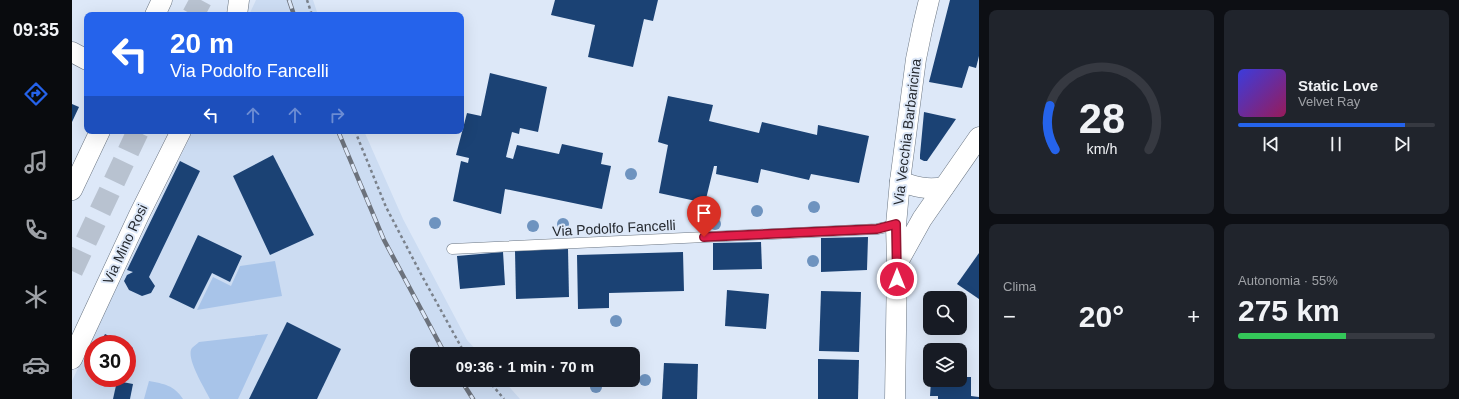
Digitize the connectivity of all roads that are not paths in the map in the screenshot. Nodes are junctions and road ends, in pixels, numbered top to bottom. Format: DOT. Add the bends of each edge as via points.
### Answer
graph roads {
  1 [pos="162,0"];
  2 [pos="239,0"];
  3 [pos="929,0"];
  4 [pos="156,12"];
  5 [pos="237,12"];
  6 [pos="72,52"];
  7 [pos="84,58"];
  8 [pos="99,134"];
  9 [pos="180,134"];
  10 [pos="979,137"];
  11 [pos="900,181"];
  12 [pos="944,187"];
  13 [pos="72,190"];
  14 [pos="896,224"];
  15 [pos="452,250"];
  16 [pos="897,264"];
  17 [pos="72,359"];
  18 [pos="895,399"];
  1 -- 4 [label="street"];
  2 -- 5 [label="street"];
  3 -- 11 [label="street, Via Vecchia Barbaricina" via="916,59"];
  6 -- 7 [label="street"];
  8 -- 13 [label="street"];
  9 -- 17 [label="street, Via Mino Rosi"];
  10 -- 12 [label="street"];
  11 -- 12 [label="street" via="919,188"];
  11 -- 14 [label="street, Via Vecchia Barbaricina"];
  12 -- 16 [label="street" via="922,219"];
  14 -- 15 [label="lane, Via Podolfo Fancelli" via="877,229"];
  14 -- 16 [label="street, Via Vecchia Barbaricina"];
  16 -- 18 [label="street, Via Vecchia Barbaricina"];
}
